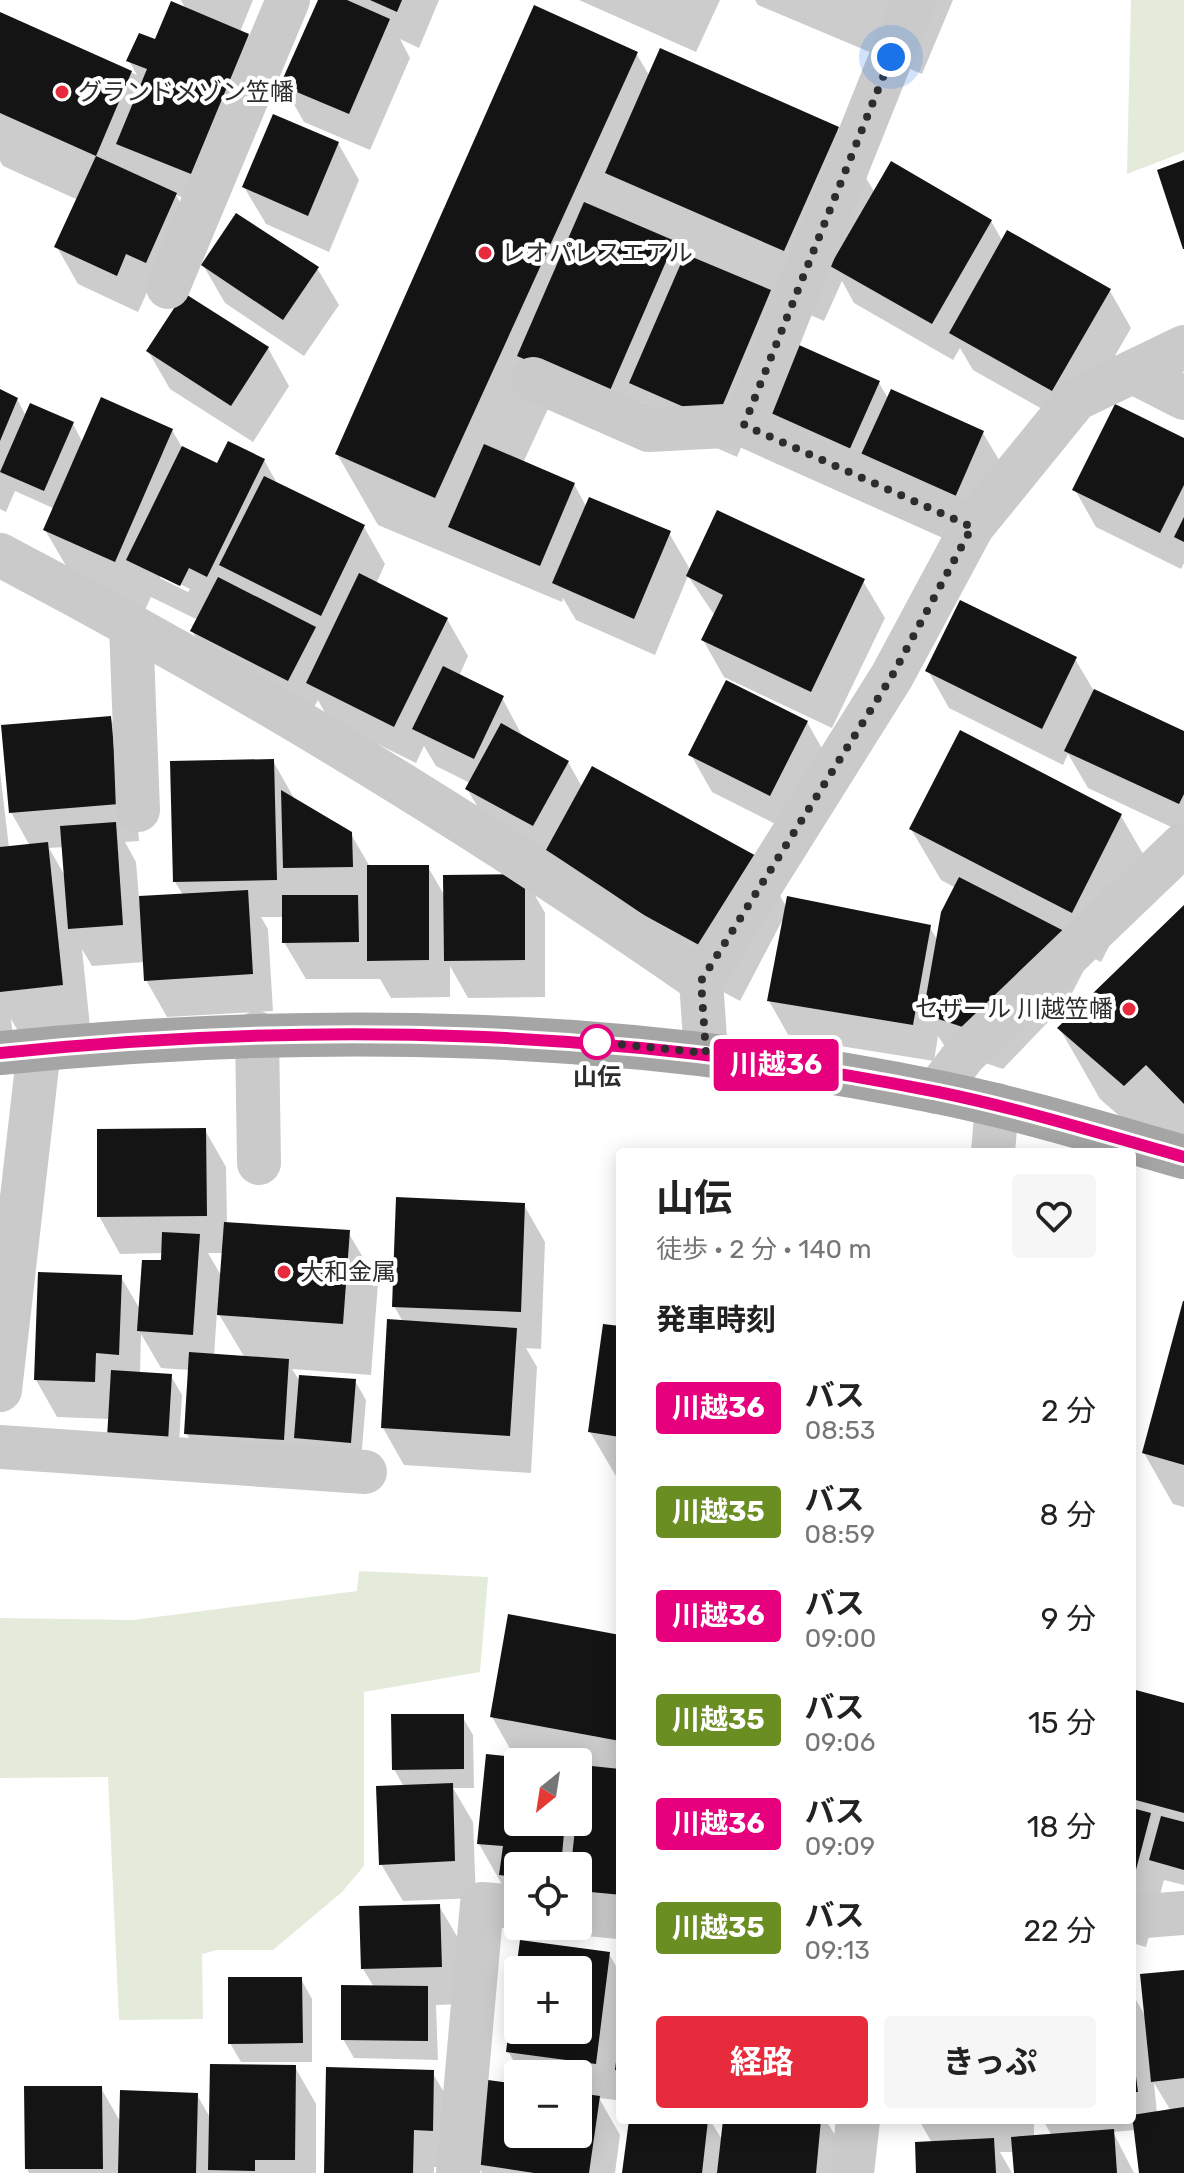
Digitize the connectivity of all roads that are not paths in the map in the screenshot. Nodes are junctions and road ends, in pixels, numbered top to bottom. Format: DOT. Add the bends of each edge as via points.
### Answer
graph roads {
  1 [pos="288,0"];
  2 [pos="914,0"];
  3 [pos="168,287"];
  4 [pos="1184,347"];
  5 [pos="1133,372"];
  6 [pos="533,379"];
  7 [pos="1184,398"];
  8 [pos="744,425"];
  9 [pos="972,527"];
  10 [pos="0,555"];
  11 [pos="131,626"];
  12 [pos="138,810"];
  13 [pos="1184,844"];
  14 [pos="701,981"];
  15 [pos="257,1033"];
  16 [pos="19,1051"];
  17 [pos="706,1053"];
  18 [pos="936,1092"];
  19 [pos="997,1105"];
  20 [pos="993,1148"];
  21 [pos="1184,1157"];
  22 [pos="259,1163"];
  23 [pos="0,1390"];
  24 [pos="0,1447"];
  25 [pos="365,1472"];
  26 [pos="504,1906"];
  27 [pos="1184,1913"];
  28 [pos="592,1914"];
  29 [pos="616,1917"];
  30 [pos="1136,1917"];
  31 [pos="858,2124"];
  32 [pos="458,2173"];
  33 [pos="852,2173"];
  1 -- 3 [label="street"];
  2 -- 8 [label="street"];
  4 -- 5 [label="street"];
  5 -- 7 [label="street"];
  5 -- 9 [label="street" via="1076,399"];
  6 -- 8 [label="street" via="649,430"];
  8 -- 9 [label="street"];
  9 -- 14 [label="street" via="892,676"];
  10 -- 11 [label="street"];
  11 -- 12 [label="street"];
  11 -- 14 [label="street" via="561,884"];
  13 -- 18 [label="street" via="965,1054"];
  14 -- 17 [label="street"];
  15 -- 16 [label="main road"];
  15 -- 17 [label="main road" via="558,1038"];
  15 -- 22 [label="street"];
  16 -- 23 [label="street"];
  17 -- 18 [label="main road"];
  18 -- 19 [label="main road"];
  19 -- 20 [label="street"];
  19 -- 21 [label="main road"];
  24 -- 25 [label="street"];
  26 -- 32 [label="street" via="482,1904"];
  27 -- 30 [label="street"];
  28 -- 29 [label="street"];
  31 -- 33 [label="street"];
}
